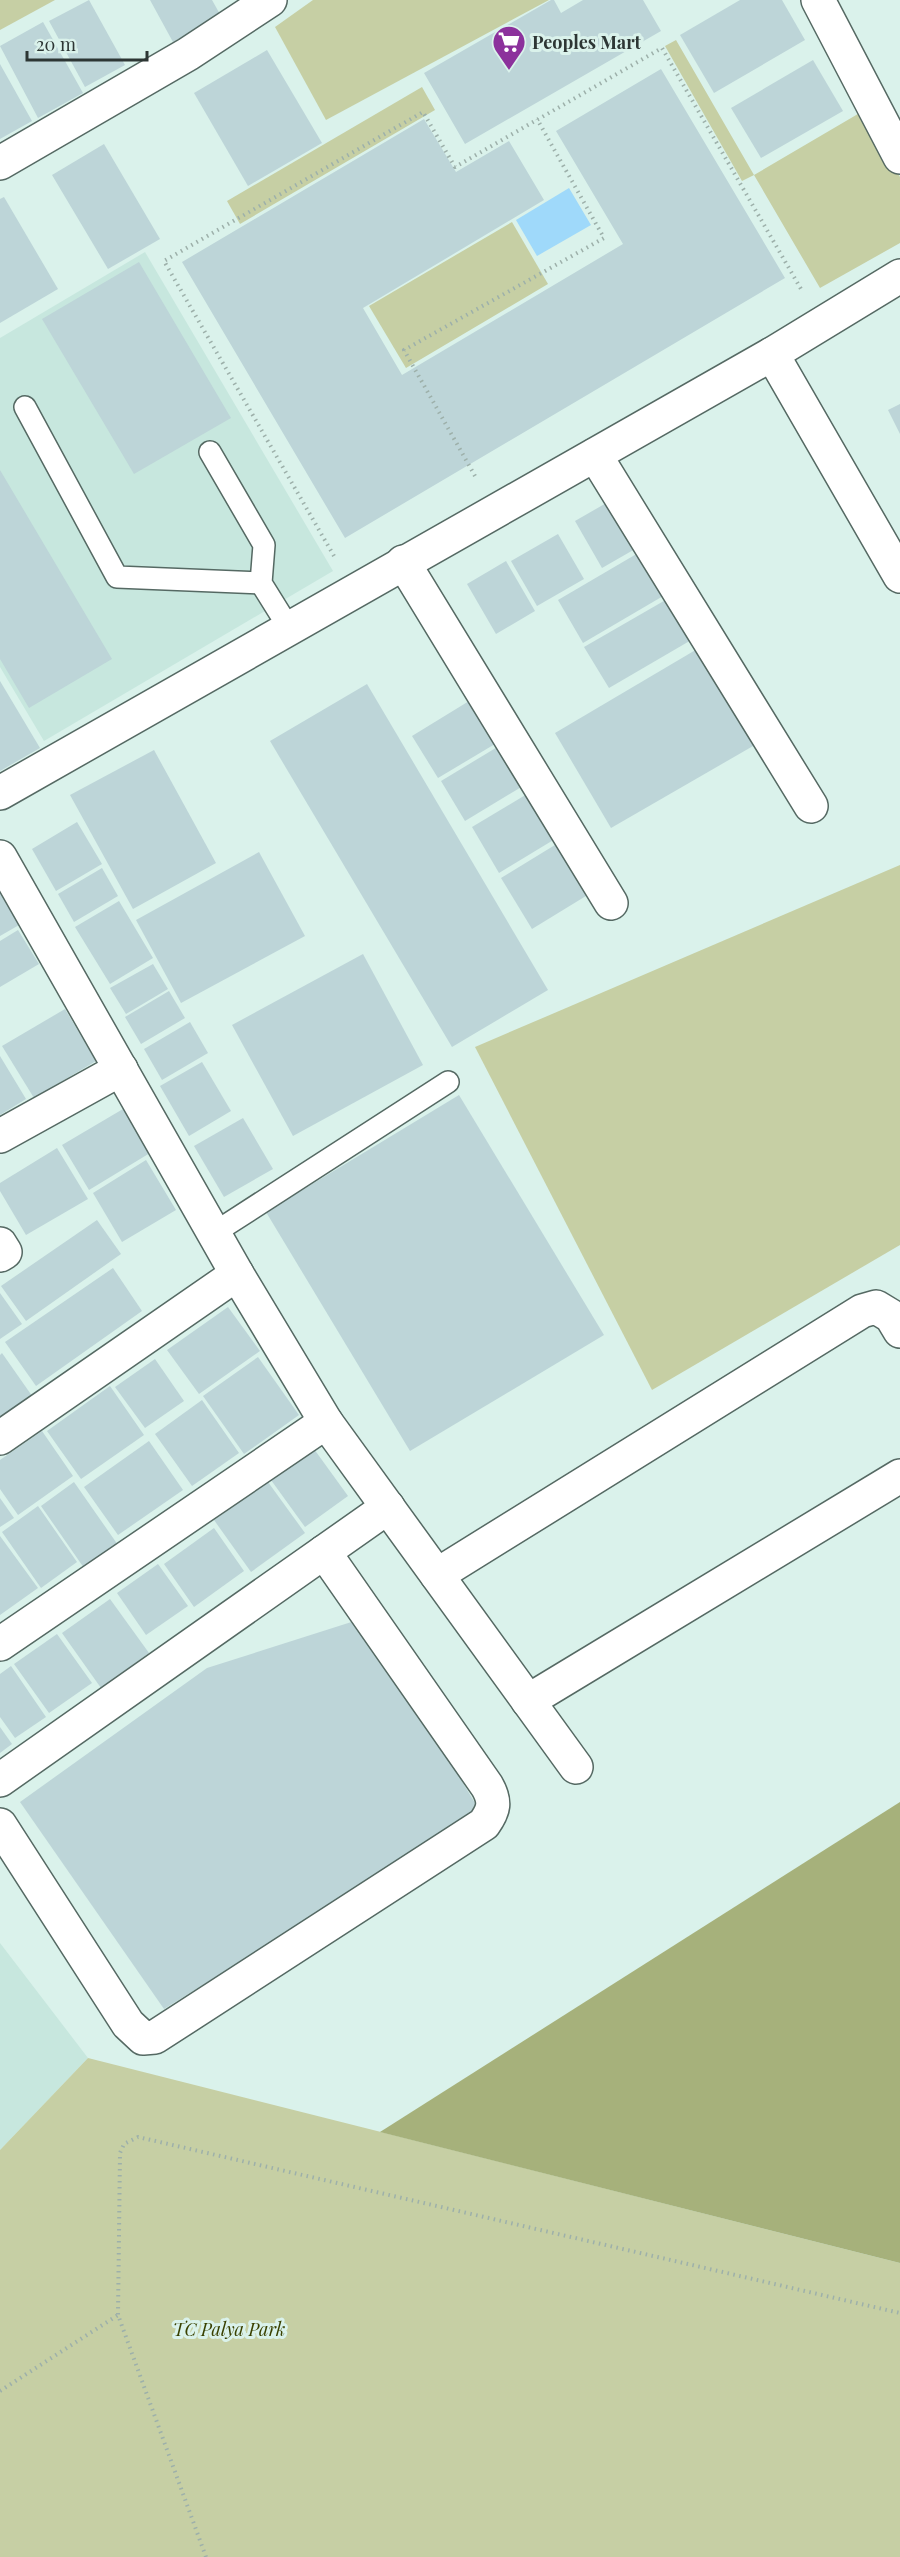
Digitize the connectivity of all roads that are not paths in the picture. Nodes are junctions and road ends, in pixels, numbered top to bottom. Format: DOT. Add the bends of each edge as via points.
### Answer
graph roads {
  1 [pos="270,0"];
  2 [pos="819,0"];
  3 [pos="900,157"];
  4 [pos="0,163"];
  5 [pos="900,276"];
  6 [pos="772,354"];
  7 [pos="25,407"];
  8 [pos="210,452"];
  9 [pos="595,455"];
  10 [pos="888,530"];
  11 [pos="403,562"];
  12 [pos="900,576"];
  13 [pos="261,583"];
  14 [pos="290,628"];
  15 [pos="0,793"];
  16 [pos="811,806"];
  17 [pos="0,857"];
  18 [pos="611,903"];
  19 [pos="121,1069"];
  20 [pos="448,1082"];
  21 [pos="0,1136"];
  22 [pos="214,1233"];
  23 [pos="0,1244"];
  24 [pos="0,1255"];
  25 [pos="237,1274"];
  26 [pos="900,1331"];
  27 [pos="327,1422"];
  28 [pos="0,1438"];
  29 [pos="900,1476"];
  30 [pos="387,1507"];
  31 [pos="324,1552"];
  32 [pos="436,1575"];
  33 [pos="0,1644"];
  34 [pos="528,1701"];
  35 [pos="576,1767"];
  36 [pos="0,1780"];
  37 [pos="0,1825"];
  1 -- 4 [label="street" via="188,54"];
  2 -- 3 [label="street"];
  5 -- 6 [label="street"];
  6 -- 9 [label="street"];
  6 -- 10 [label="street"];
  7 -- 13 [label="lane" via="117,577"];
  8 -- 13 [label="lane" via="264,545"];
  9 -- 11 [label="street"];
  9 -- 16 [label="street"];
  10 -- 12 [label="street"];
  11 -- 14 [label="street"];
  11 -- 18 [label="street"];
  13 -- 14 [label="lane"];
  14 -- 15 [label="street"];
  17 -- 19 [label="street"];
  19 -- 21 [label="street"];
  19 -- 22 [label="street"];
  20 -- 22 [label="lane"];
  22 -- 25 [label="street"];
  23 -- 24 [label="street" via="5,1252"];
  25 -- 27 [label="street"];
  25 -- 28 [label="street"];
  26 -- 32 [label="street" via="891,1316 876,1307 862,1311"];
  27 -- 30 [label="street"];
  27 -- 33 [label="street"];
  29 -- 34 [label="street"];
  30 -- 31 [label="street"];
  30 -- 32 [label="street"];
  31 -- 36 [label="street"];
  31 -- 37 [label="street" via="487,1786 494,1799 484,1824 155,2037 143,2038 128,2024"];
  32 -- 34 [label="street"];
  34 -- 35 [label="street"];
}
